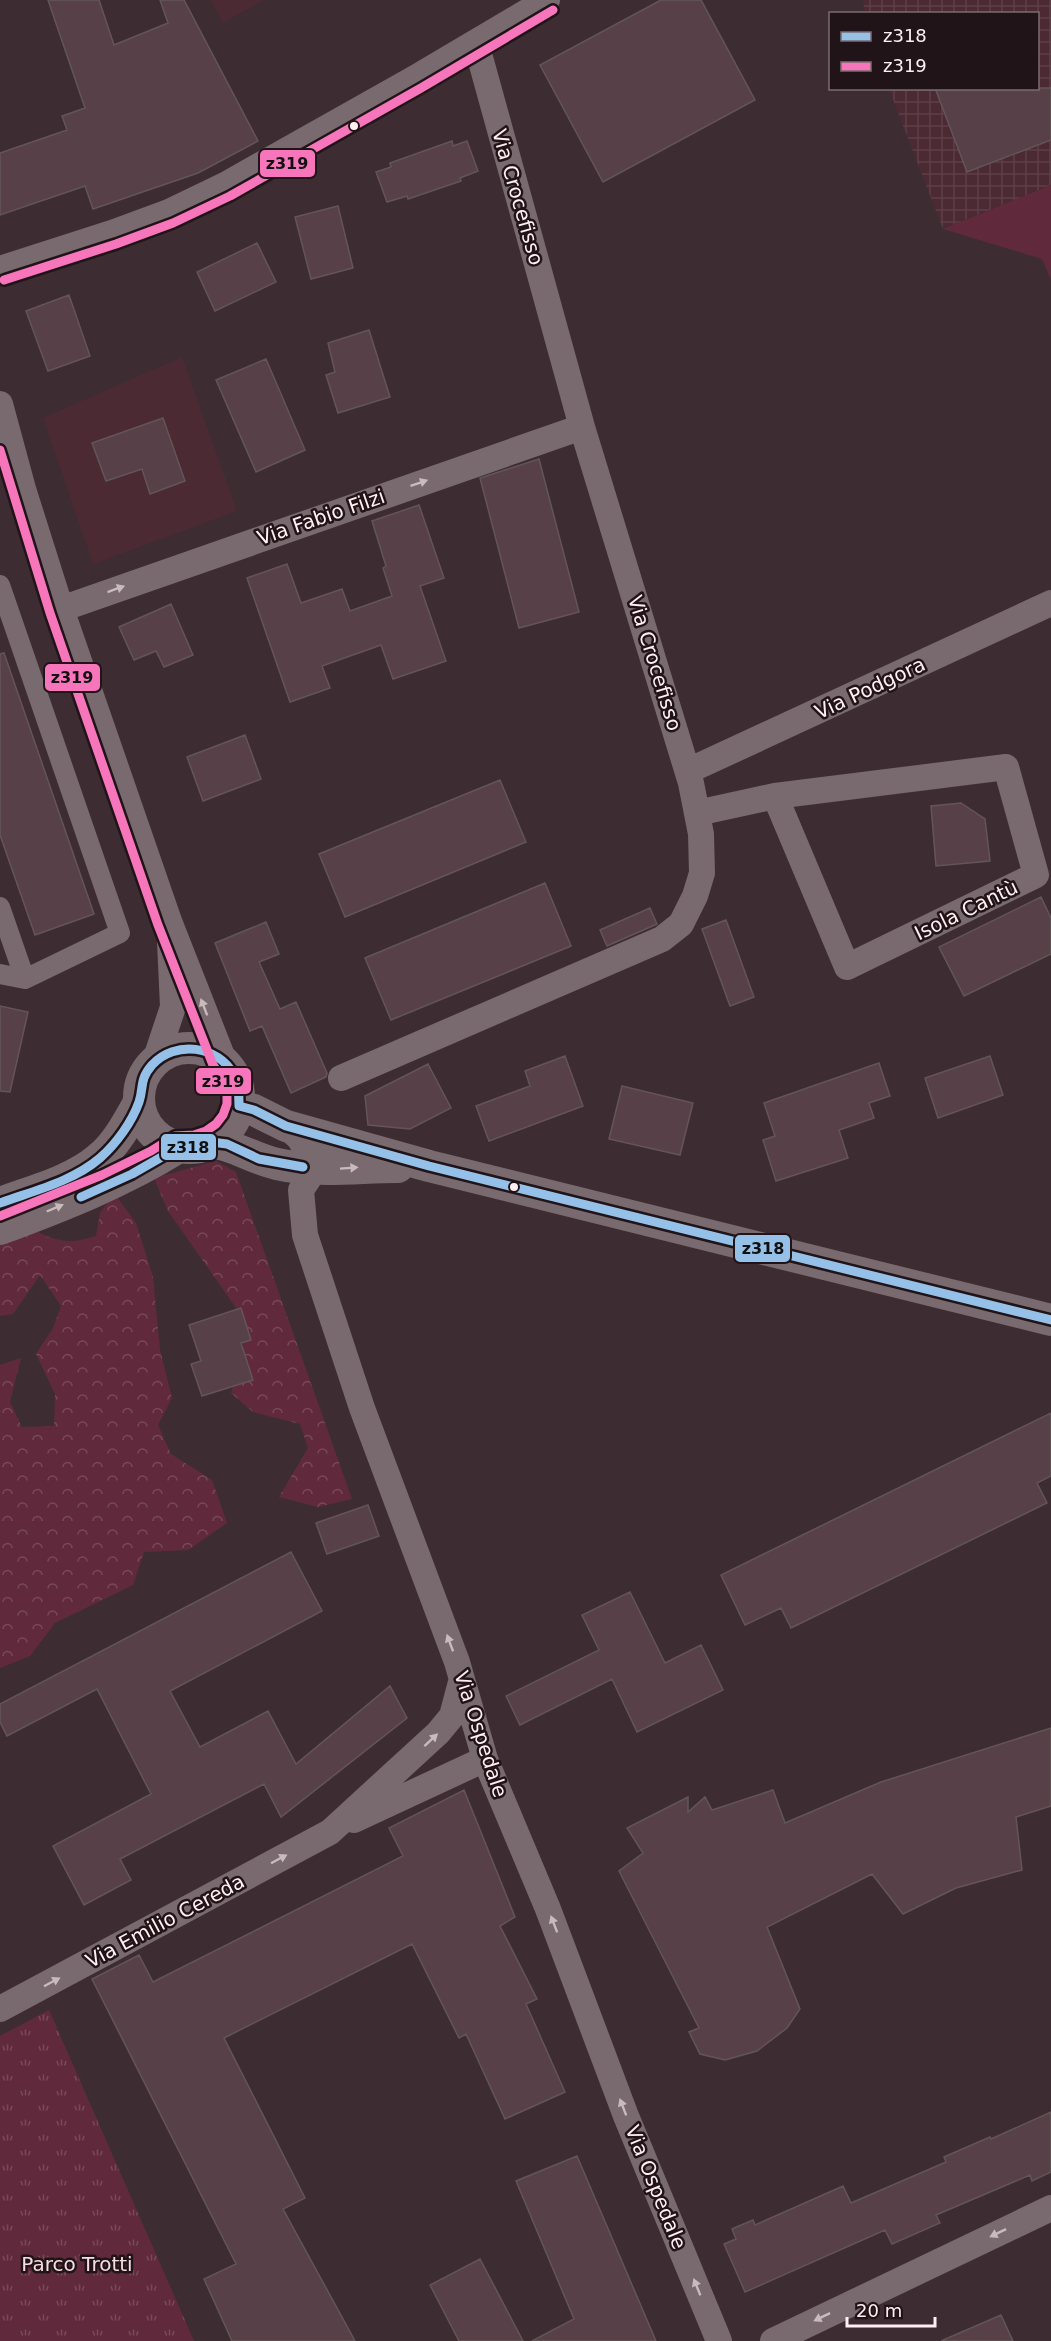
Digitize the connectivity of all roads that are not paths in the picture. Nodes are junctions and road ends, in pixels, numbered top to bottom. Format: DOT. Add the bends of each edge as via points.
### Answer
graph roads {
  1 [pos="547,0"];
  2 [pos="476,43"];
  3 [pos="0,269"];
  4 [pos="0,404"];
  5 [pos="582,427"];
  6 [pos="0,444"];
  7 [pos="23,489"];
  8 [pos="0,585"];
  9 [pos="1051,603"];
  10 [pos="61,609"];
  11 [pos="688,771"];
  12 [pos="775,796"];
  13 [pos="697,813"];
  14 [pos="0,907"];
  15 [pos="169,921"];
  16 [pos="0,974"];
  17 [pos="25,979"];
  18 [pos="155,1061"];
  19 [pos="224,1061"];
  20 [pos="341,1078"];
  21 [pos="139,1102"];
  22 [pos="239,1106"];
  23 [pos="286,1126"];
  24 [pos="211,1142"];
  25 [pos="179,1147"];
  26 [pos="429,1166"];
  27 [pos="315,1169"];
  28 [pos="0,1203"];
  29 [pos="0,1229"];
  30 [pos="1051,1320"];
  31 [pos="462,1680"];
  32 [pos="485,1759"];
  33 [pos="330,1832"];
  34 [pos="0,2009"];
  35 [pos="1051,2208"];
  36 [pos="719,2341"];
  37 [pos="773,2341"];
  1 -- 2 [label="street"];
  2 -- 3 [label="street" via="274,159 169,212"];
  2 -- 5 [label="street, Via Crocefisso"];
  4 -- 7 [label="street"];
  10 -- 5 [label="street, Via Fabio Filzi, one-way"];
  5 -- 11 [label="street, Via Crocefisso"];
  6 -- 7 [label="street"];
  7 -- 10 [label="street"];
  8 -- 17 [label="street" via="120,933"];
  9 -- 11 [label="street, Via Podgora"];
  10 -- 15 [label="street"];
  11 -- 13 [label="street, Via Crocefisso"];
  12 -- 12 [label="street, Isola Cantù" via="847,967 1036,875 1006,767"];
  12 -- 13 [label="street, Isola Cantù"];
  13 -- 20 [label="street, Via Crocefisso" via="702,873 687,912 673,931"];
  14 -- 17 [label="street"];
  15 -- 18 [label="street" via="173,1007"];
  19 -- 15 [label="street, one-way"];
  16 -- 17 [label="street"];
  18 -- 19 [label="street" via="182,1048 205,1051"];
  18 -- 21 [label="street" via="143,1080"];
  19 -- 22 [label="street" via="234,1074"];
  21 -- 25 [label="street" via="152,1131"];
  21 -- 28 [label="street" via="99,1159 73,1175"];
  22 -- 23 [label="street"];
  22 -- 24 [label="street" via="234,1121"];
  23 -- 26 [label="street"];
  23 -- 27 [label="street" via="300,1139"];
  24 -- 25 [label="street"];
  24 -- 27 [label="street" via="227,1144 278,1164"];
  29 -- 25 [label="street, one-way" via="107,1186"];
  27 -- 26 [label="street, one-way"];
  26 -- 30 [label="street"];
  31 -- 27 [label="street, Via Ospedale, one-way" via="362,1408 305,1235 301,1190"];
  31 -- 32 [label="street, Via Ospedale"];
  33 -- 31 [label="street, Via Emilio Cereda, one-way" via="438,1733 452,1716"];
  32 -- 33 [label="street, Via Emilio Cereda"];
  36 -- 32 [label="street, Via Ospedale, one-way"];
  34 -- 33 [label="street, Via Emilio Cereda, one-way"];
  35 -- 37 [label="street, one-way"];
}
